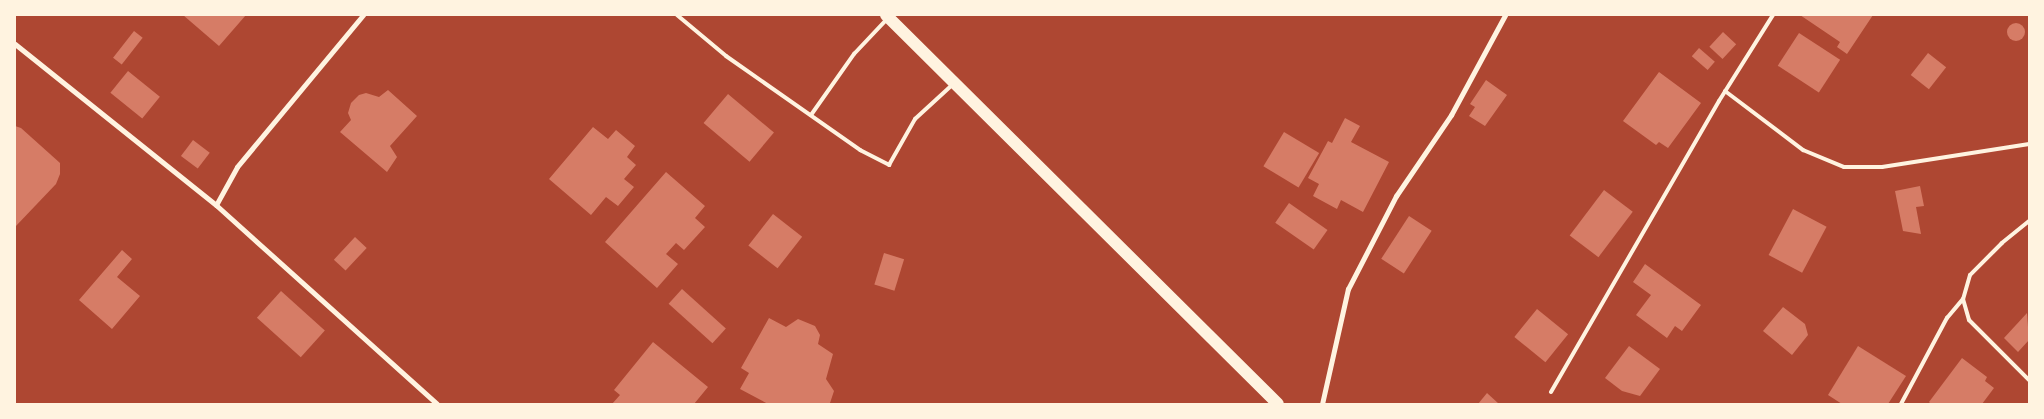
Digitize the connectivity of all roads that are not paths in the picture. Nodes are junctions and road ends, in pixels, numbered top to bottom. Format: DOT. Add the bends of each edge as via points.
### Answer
graph roads {
  1 [pos="363,15"];
  2 [pos="677,15"];
  3 [pos="1505,15"];
  4 [pos="1773,15"];
  5 [pos="887,16"];
  6 [pos="15,44"];
  7 [pos="954,83"];
  8 [pos="1725,92"];
  9 [pos="811,115"];
  10 [pos="2029,144"];
  11 [pos="216,205"];
  12 [pos="2029,221"];
  13 [pos="1963,298"];
  14 [pos="2029,380"];
  15 [pos="1551,392"];
  16 [pos="436,404"];
  17 [pos="1278,404"];
  18 [pos="1322,404"];
  19 [pos="1901,404"];
  1 -- 11 [label="street" via="238,167"];
  2 -- 9 [label="lane" via="726,56"];
  3 -- 18 [label="street" via="1451,114 1396,196 1348,289"];
  4 -- 8 [label="lane"];
  5 -- 7 [label="main road"];
  5 -- 9 [label="lane" via="854,54"];
  6 -- 11 [label="street"];
  7 -- 9 [label="lane" via="915,120 890,165 860,150"];
  7 -- 17 [label="main road"];
  8 -- 10 [label="lane" via="1803,150 1844,168 1882,167"];
  8 -- 15 [label="lane"];
  11 -- 16 [label="street"];
  12 -- 13 [label="lane" via="2002,242 1970,275"];
  13 -- 14 [label="lane" via="1969,320"];
  13 -- 19 [label="lane" via="1947,318"];
}
